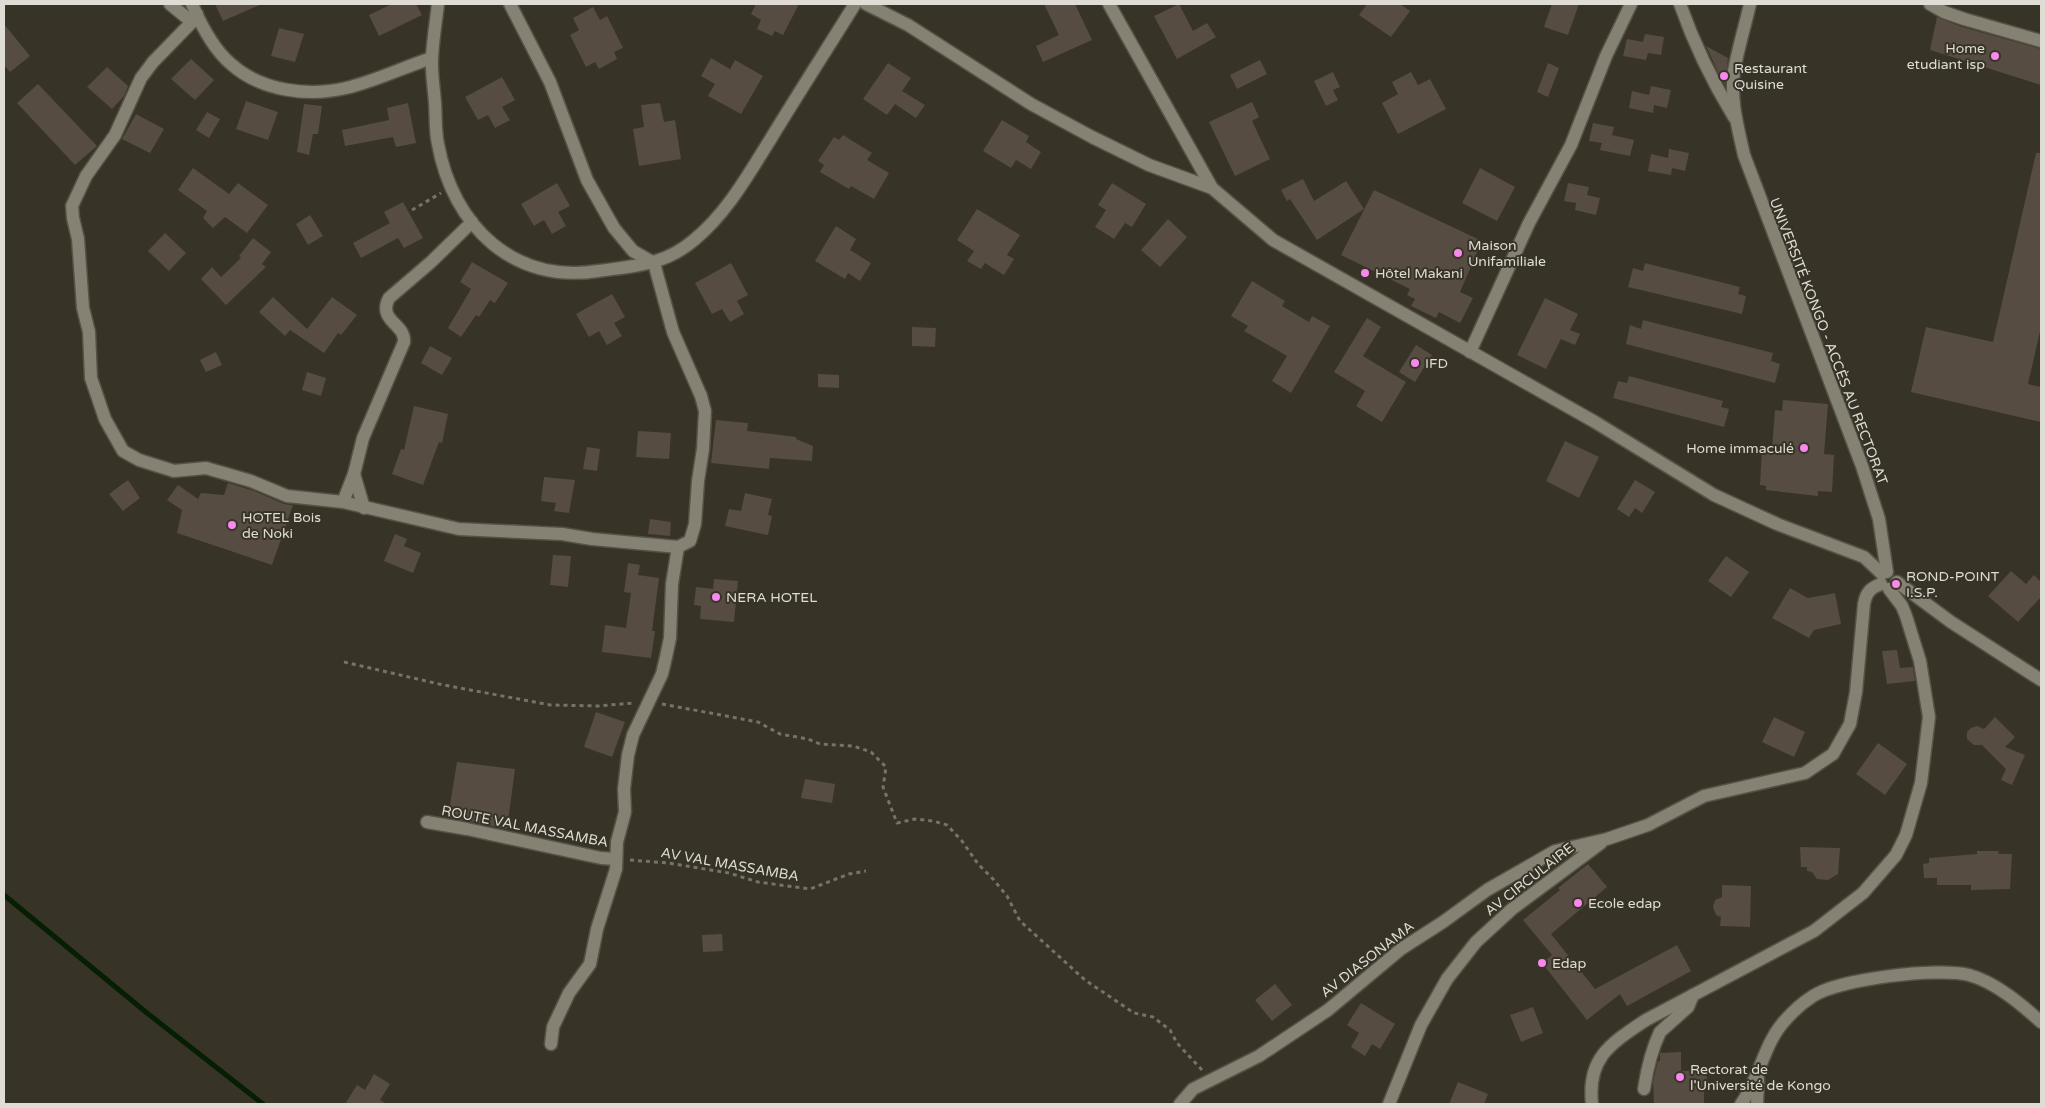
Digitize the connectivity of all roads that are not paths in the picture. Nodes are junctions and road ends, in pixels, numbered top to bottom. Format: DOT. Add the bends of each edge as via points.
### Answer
graph roads {
  1 [pos="170,4"];
  2 [pos="438,4"];
  3 [pos="510,4"];
  4 [pos="855,4"];
  5 [pos="866,4"];
  6 [pos="1108,4"];
  7 [pos="1631,4"];
  8 [pos="1680,4"];
  9 [pos="1750,4"];
  10 [pos="1930,4"];
  11 [pos="194,13"];
  12 [pos="2041,41"];
  13 [pos="432,58"];
  14 [pos="1736,122"];
  15 [pos="1212,188"];
  16 [pos="472,222"];
  17 [pos="654,263"];
  18 [pos="1470,352"];
  19 [pos="354,474"];
  20 [pos="343,502"];
  21 [pos="364,508"];
  22 [pos="678,547"];
  23 [pos="1887,580"];
  24 [pos="2041,680"];
  25 [pos="427,822"];
  26 [pos="1607,839"];
  27 [pos="616,859"];
  28 [pos="1693,995"];
  29 [pos="2041,1022"];
  30 [pos="551,1044"];
  31 [pos="1758,1071"];
  32 [pos="1644,1089"];
  33 [pos="1180,1104"];
  34 [pos="1389,1104"];
  35 [pos="1592,1104"];
  36 [pos="1741,1104"];
  37 [pos="1758,1104"];
  1 -- 11 [label="street"];
  2 -- 13 [label="street"];
  3 -- 17 [label="street" via="550,82 587,180 623,241"];
  4 -- 17 [label="street" via="736,194 695,239 672,256"];
  5 -- 15 [label="street" via="908,25 1031,104 1092,137 1149,165"];
  6 -- 15 [label="street"];
  7 -- 18 [label="street" via="1606,56 1571,145 1529,223"];
  8 -- 14 [label="street" via="1715,86"];
  9 -- 14 [label="street" via="1734,72"];
  10 -- 12 [label="street" via="1964,19"];
  11 -- 13 [label="street" via="230,64 256,80 282,89 306,93 346,88"];
  11 -- 20 [label="street" via="141,78 114,135 86,176 72,206 93,388 104,419 130,456 174,471 206,468 218,471 287,496"];
  13 -- 16 [label="street" via="438,144 450,187"];
  14 -- 23 [label="street, UNIVERSITÉ KONGO - ACCÈS AU RECTORAT" via="1744,155 1862,466 1879,519"];
  15 -- 18 [label="street" via="1273,240"];
  16 -- 17 [label="street" via="489,242 508,256 540,269 584,273"];
  16 -- 19 [label="street" via="386,304 391,321 404,335 404,342 363,438"];
  17 -- 22 [label="street" via="672,332 702,396 705,411 695,524 690,541"];
  18 -- 23 [label="street" via="1595,422 1714,495 1777,524 1864,557"];
  19 -- 20 [label="street"];
  19 -- 21 [label="street"];
  20 -- 21 [label="street"];
  21 -- 22 [label="street" via="459,529 562,534"];
  22 -- 27 [label="street" via="668,648 662,674 633,735 628,755 625,812 616,842"];
  23 -- 24 [label="street"];
  23 -- 26 [label="street" via="1866,594 1850,724 1832,754 1805,773 1704,796 1648,825"];
  23 -- 28 [label="street, UNIVERSITÉ KONGO - ACCÈS AU RECTORAT" via="1902,606 1920,660 1929,717 1921,783 1896,855 1863,892 1814,931"];
  25 -- 27 [label="street, ROUTE VAL MASSAMBA"];
  26 -- 33 [label="street, AV DIASONAMA" via="1555,851 1487,890 1401,949 1321,1014 1260,1056 1193,1089"];
  26 -- 34 [label="street, AV CIRCULAIRE" via="1512,909 1476,942 1447,979 1421,1025"];
  27 -- 30 [label="street" via="616,869 596,929 590,964 569,992 553,1027"];
  28 -- 32 [label="street, UNIVERSITÉ KONGO - ACCÈS AU RECTORAT" via="1688,1007 1660,1032 1648,1064"];
  28 -- 35 [label="street" via="1621,1037 1602,1057 1594,1069 1590,1086"];
  29 -- 31 [label="street" via="2013,997 1971,976 1950,971 1864,980 1814,995 1795,1010 1772,1039"];
  31 -- 36 [label="street"];
  31 -- 37 [label="street"];
}
